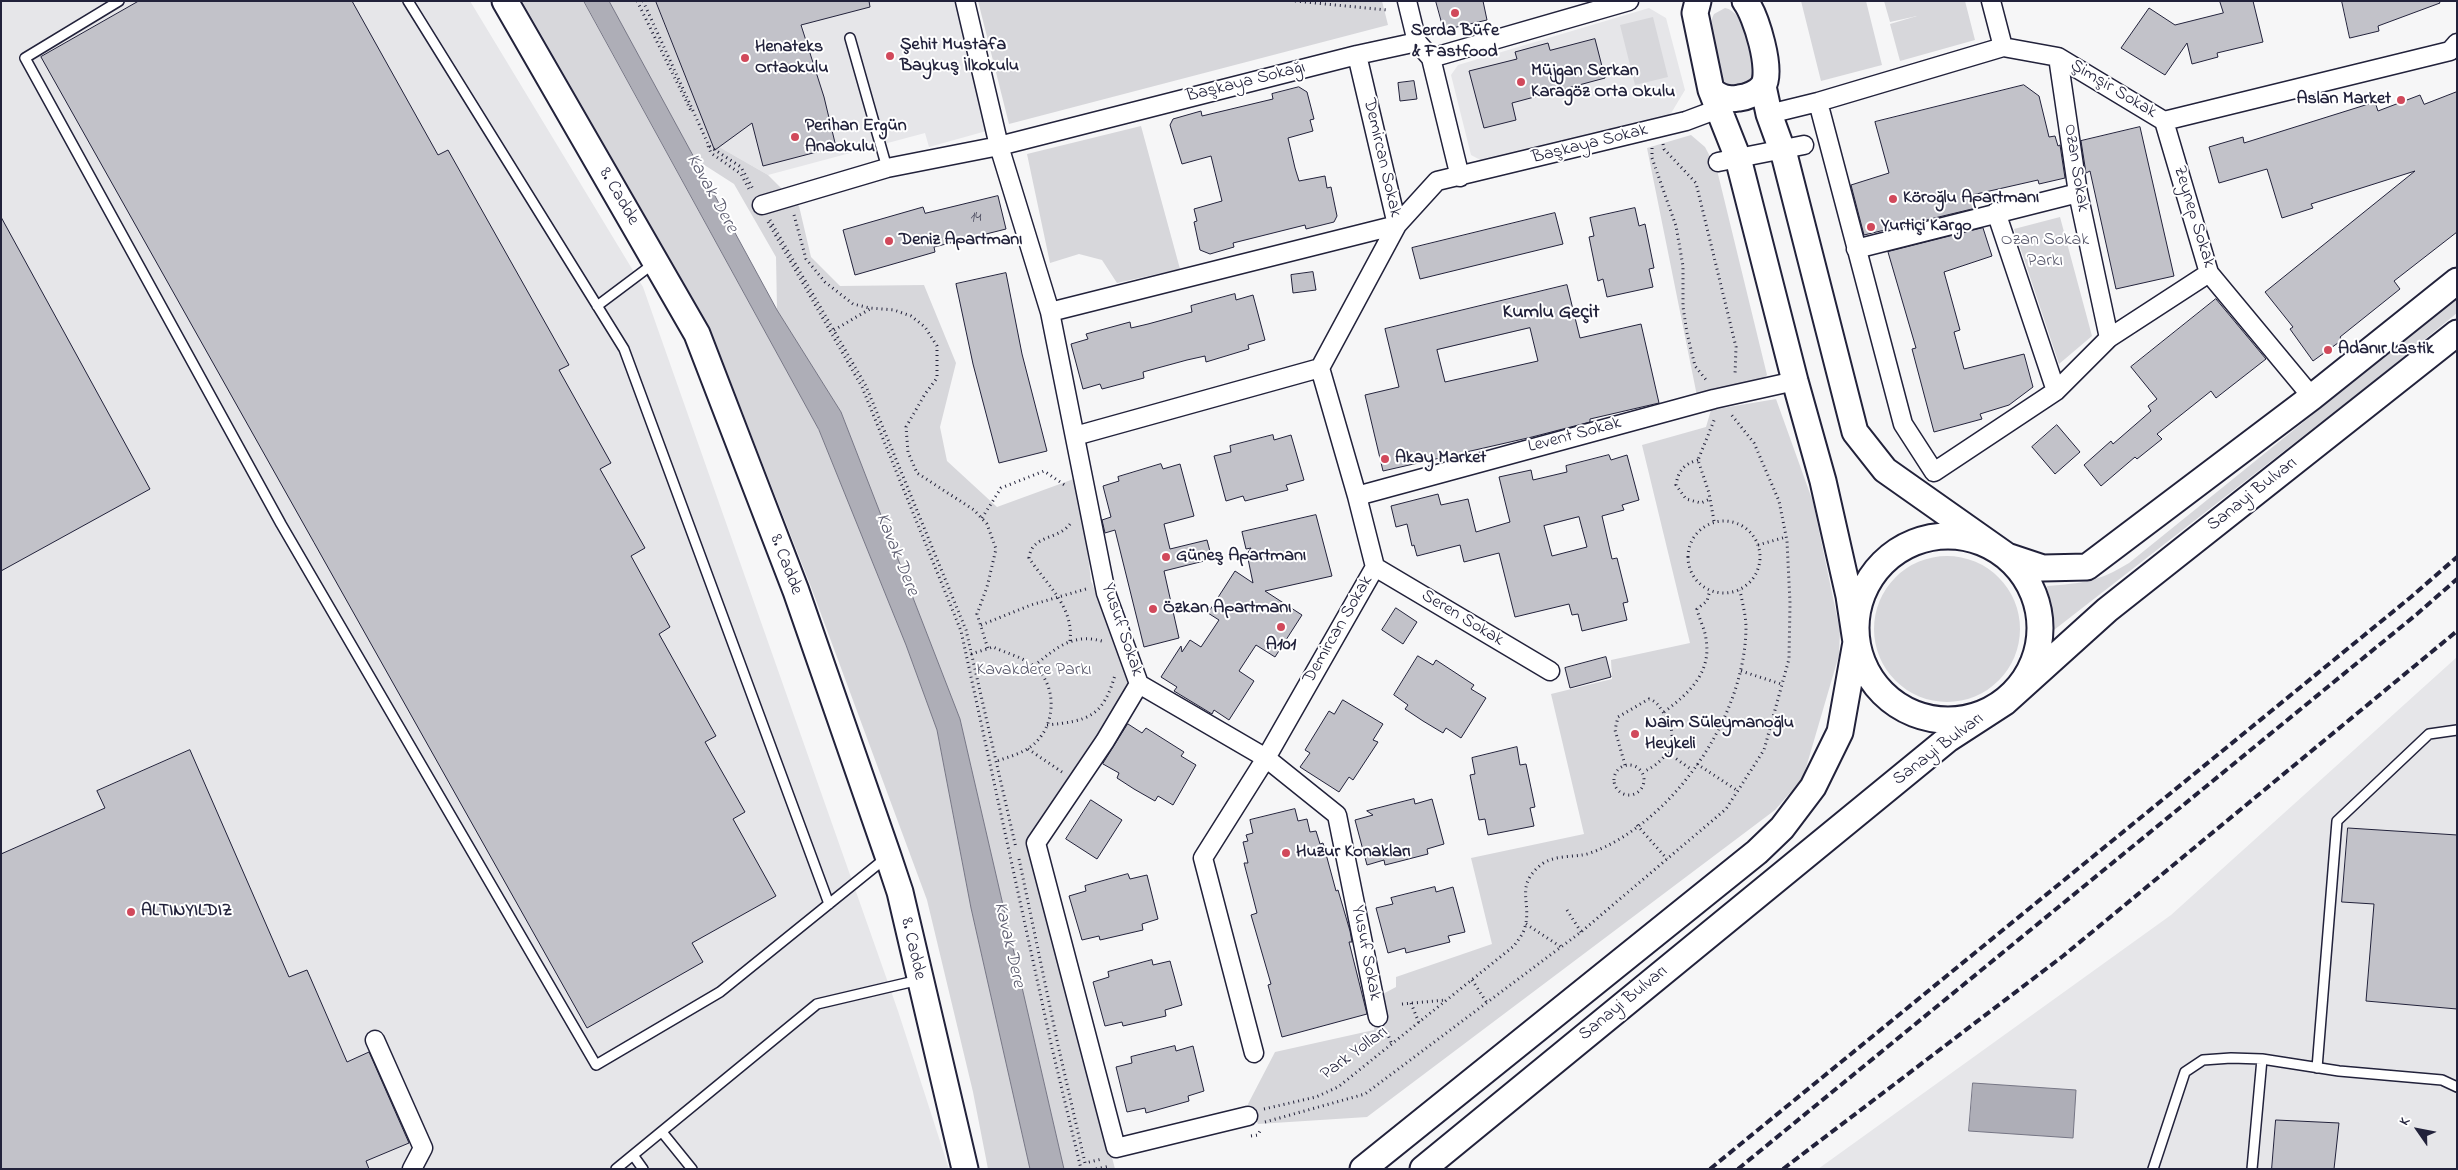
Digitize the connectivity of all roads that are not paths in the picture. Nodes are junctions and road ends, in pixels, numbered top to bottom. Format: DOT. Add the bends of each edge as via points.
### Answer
graph roads {
  1 [pos="119,1"];
  2 [pos="408,1"];
  3 [pos="505,1"];
  4 [pos="965,1"];
  5 [pos="1407,1"];
  6 [pos="1629,1"];
  7 [pos="1992,1"];
  8 [pos="1697,2"];
  9 [pos="1746,2"];
  10 [pos="850,38"];
  11 [pos="1417,42"];
  12 [pos="2457,43"];
  13 [pos="2003,47"];
  14 [pos="1357,55"];
  15 [pos="2058,57"];
  16 [pos="1431,58"];
  17 [pos="1763,86"];
  18 [pos="1714,99"];
  19 [pos="1818,102"];
  20 [pos="1769,114"];
  21 [pos="2164,122"];
  22 [pos="999,146"];
  23 [pos="1793,147"];
  24 [pos="1728,160"];
  25 [pos="886,168"];
  26 [pos="1460,177"];
  27 [pos="2078,193"];
  28 [pos="761,207"];
  29 [pos="1996,212"];
  30 [pos="1397,225"];
  31 [pos="1856,249"];
  32 [pos="656,262"];
  33 [pos="2209,274"];
  34 [pos="2457,280"];
  35 [pos="597,306"];
  36 [pos="1050,312"];
  37 [pos="2457,333"];
  38 [pos="2110,338"];
  39 [pos="1320,368"];
  40 [pos="1795,381"];
  41 [pos="2056,391"];
  42 [pos="2312,397"];
  43 [pos="1075,436"];
  44 [pos="1357,496"];
  45 [pos="2007,556"];
  46 [pos="1375,567"];
  47 [pos="1856,642"];
  48 [pos="1550,671"];
  49 [pos="1139,684"];
  50 [pos="2005,702"];
  51 [pos="2457,730"];
  52 [pos="1266,758"];
  53 [pos="888,856"];
  54 [pos="829,904"];
  55 [pos="919,980"];
  56 [pos="1378,1017"];
  57 [pos="375,1040"];
  58 [pos="1254,1053"];
  59 [pos="2262,1059"];
  60 [pos="2317,1068"];
  61 [pos="2457,1087"];
  62 [pos="1251,1122"];
  63 [pos="662,1132"];
  64 [pos="633,1155"];
  65 [pos="412,1169"];
  66 [pos="616,1169"];
  67 [pos="643,1169"];
  68 [pos="692,1169"];
  69 [pos="965,1169"];
  70 [pos="1363,1169"];
  71 [pos="1423,1169"];
  72 [pos="2153,1169"];
  73 [pos="2252,1169"];
  1 -- 54 [label="lane" via="26,58 286,533 596,1065 720,992"];
  2 -- 35 [label="lane"];
  3 -- 32 [label="main road, 8. Cadde"];
  4 -- 22 [label="street"];
  5 -- 11 [label="street"];
  6 -- 16 [label="street"];
  7 -- 13 [label="street"];
  8 -- 18 [label="main road" via="1695,13"];
  9 -- 17 [label="main road" via="1756,20 1767,74"];
  10 -- 25 [label="lane"];
  11 -- 14 [label="street, Başkaya Sokağı"];
  11 -- 16 [label="street"];
  12 -- 21 [label="street, Şimşir Sokak" via="2450,51"];
  13 -- 15 [label="street, Şimşir Sokak"];
  13 -- 19 [label="street, Şimşir Sokak"];
  14 -- 22 [label="street, Başkaya Sokağı"];
  14 -- 30 [label="street, Demircan Sokak"];
  15 -- 21 [label="street, Şimşir Sokak"];
  15 -- 27 [label="street, Ozan Sokak"];
  16 -- 26 [label="street"];
  17 -- 18 [label="main road" via="1746,97"];
  17 -- 20 [label="main road"];
  18 -- 24 [label="main road"];
  18 -- 26 [label="street, Başkaya Sokak" via="1655,129"];
  19 -- 20 [label="street, Şimşir Sokak"];
  19 -- 31 [label="street"];
  20 -- 23 [label="main road"];
  21 -- 33 [label="street, Zeynep Sokak"];
  22 -- 25 [label="street, Başkaya Sokağı"];
  22 -- 36 [label="street, Yusuf Sokak"];
  23 -- 24 [label="street"];
  23 -- 45 [label="main road" via="1855,432 1885,470"];
  24 -- 40 [label="main road"];
  25 -- 28 [label="street, Başkaya Sokağı"];
  26 -- 30 [label="street, Başkaya Sokak" via="1437,181"];
  27 -- 29 [label="street"];
  27 -- 38 [label="street, Ozan Sokak"];
  29 -- 31 [label="street"];
  29 -- 41 [label="street"];
  30 -- 36 [label="street"];
  30 -- 39 [label="street, Demircan Sokak"];
  31 -- 41 [label="street" via="1903,424 1934,472"];
  32 -- 35 [label="lane"];
  32 -- 53 [label="main road, 8. Cadde" via="697,334 796,592"];
  33 -- 38 [label="street"];
  33 -- 42 [label="street, Zeynep Sokak"];
  34 -- 42 [label="main road"];
  35 -- 54 [label="lane" via="624,350"];
  36 -- 43 [label="street, Yusuf Sokak"];
  37 -- 50 [label="main road, Sanayi Bulvarı" via="2107,610"];
  38 -- 41 [label="street"];
  39 -- 43 [label="street"];
  39 -- 44 [label="street, Demircan Sokak"];
  40 -- 44 [label="street, Levent Sokak" via="1720,397"];
  40 -- 47 [label="main road" via="1823,480"];
  42 -- 45 [label="main road" via="2087,567 2043,568"];
  43 -- 49 [label="street, Yusuf Sokak" via="1104,584"];
  44 -- 46 [label="street, Demircan Sokak"];
  45 -- 47 [label="main road" via="1979,541 1948,535 1917,541 1896,552 1869,581 1857,610"];
  45 -- 50 [label="main road" via="2026,576 2037,601 2041,629 2036,657 2024,682"];
  46 -- 48 [label="street, Seren Sokak"];
  46 -- 52 [label="street, Demircan Sokak"];
  47 -- 50 [label="main road" via="1866,672 1886,697 1913,714 1945,721 1976,716"];
  47 -- 70 [label="main road, Sanayi Bulvarı" via="1840,732 1813,787 1782,828 1757,852"];
  49 -- 52 [label="street, Yusuf Sokak"];
  49 -- 62 [label="street" via="1036,843 1116,1148"];
  50 -- 71 [label="main road, Sanayi Bulvarı" via="1948,739"];
  51 -- 60 [label="lane" via="2429,734 2337,821"];
  52 -- 56 [label="street, Yusuf Sokak" via="1337,815"];
  52 -- 58 [label="street, Demircan Sokak" via="1204,858"];
  53 -- 54 [label="lane"];
  53 -- 55 [label="main road, 8. Cadde" via="900,892"];
  55 -- 63 [label="lane" via="817,1004"];
  55 -- 69 [label="main road, 8. Cadde"];
  57 -- 65 [label="street" via="423,1148"];
  59 -- 60 [label="lane"];
  59 -- 72 [label="lane" via="2203,1060 2185,1072"];
  59 -- 73 [label="lane"];
  60 -- 61 [label="lane" via="2442,1080"];
  63 -- 64 [label="lane"];
  63 -- 68 [label="lane"];
  64 -- 66 [label="lane"];
  64 -- 67 [label="lane"];
}
